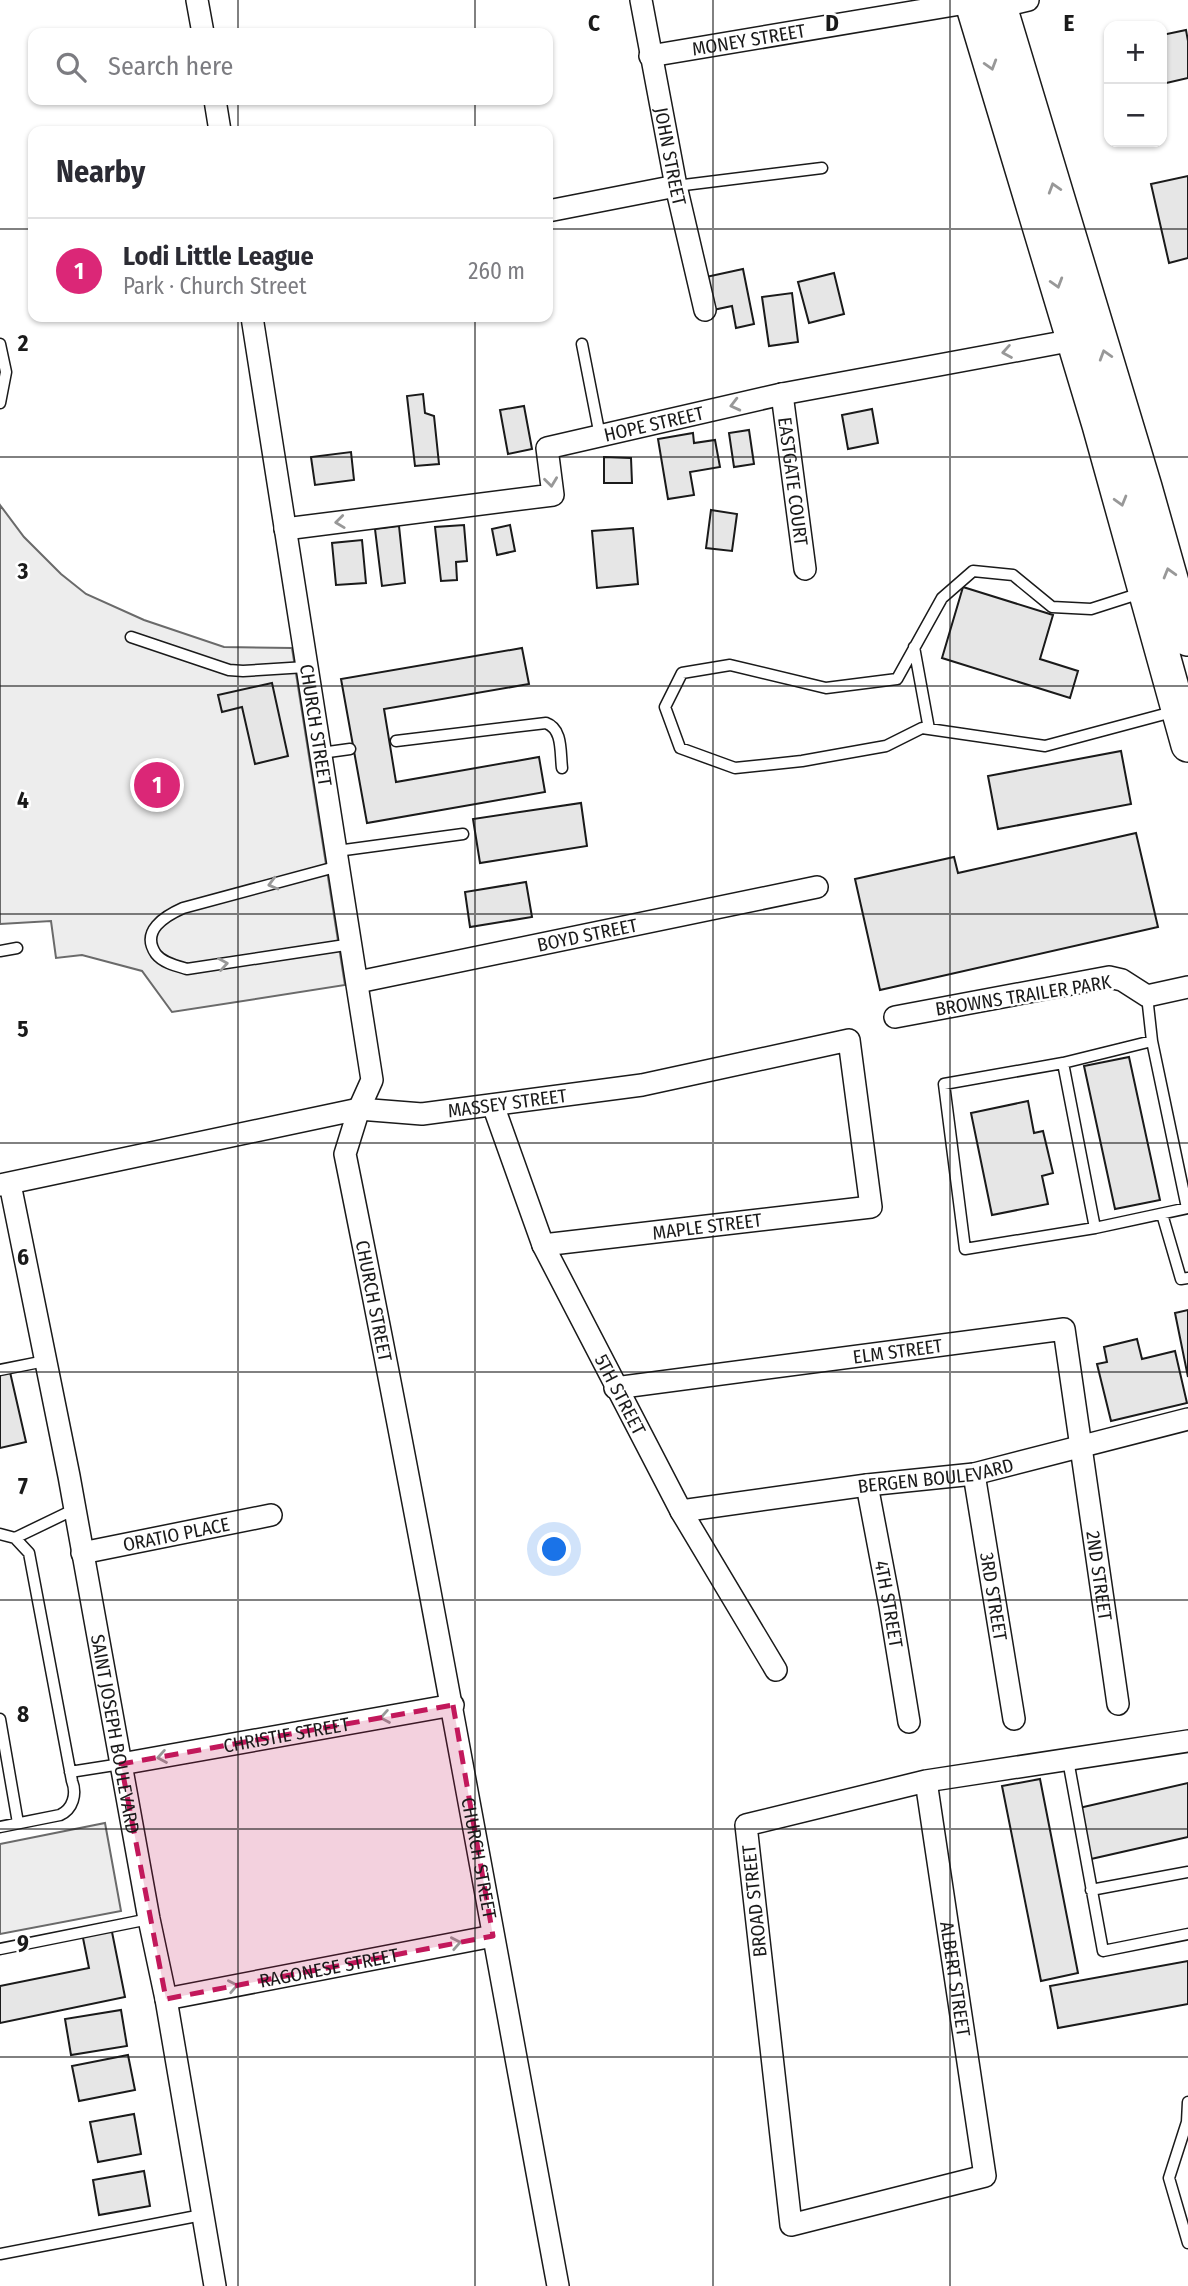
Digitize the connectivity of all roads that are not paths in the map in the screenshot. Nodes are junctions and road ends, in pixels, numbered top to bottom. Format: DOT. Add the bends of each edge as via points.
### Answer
graph roads {
  1 [pos="197,0"];
  2 [pos="641,0"];
  3 [pos="994,2"];
  4 [pos="202,28"];
  5 [pos="650,56"];
  6 [pos="216,105"];
  7 [pos="219,126"];
  8 [pos="822,167"];
  9 [pos="676,186"];
  10 [pos="553,210"];
  11 [pos="705,310"];
  12 [pos="253,322"];
  13 [pos="1074,340"];
  14 [pos="0,344"];
  15 [pos="582,344"];
  16 [pos="782,394"];
  17 [pos="0,403"];
  18 [pos="600,436"];
  19 [pos="285,529"];
  20 [pos="805,569"];
  21 [pos="1146,592"];
  22 [pos="131,638"];
  23 [pos="1188,639"];
  24 [pos="914,648"];
  25 [pos="306,667"];
  26 [pos="1179,710"];
  27 [pos="929,729"];
  28 [pos="396,741"];
  29 [pos="1188,745"];
  30 [pos="350,749"];
  31 [pos="321,753"];
  32 [pos="562,768"];
  33 [pos="463,834"];
  34 [pos="338,858"];
  35 [pos="817,887"];
  36 [pos="352,944"];
  37 [pos="17,948"];
  38 [pos="0,951"];
  39 [pos="358,982"];
  40 [pos="1188,988"];
  41 [pos="1147,996"];
  42 [pos="895,1017"];
  43 [pos="1152,1041"];
  44 [pos="1063,1063"];
  45 [pos="493,1105"];
  46 [pos="359,1109"];
  47 [pos="5,1184"];
  48 [pos="871,1207"];
  49 [pos="1187,1208"];
  50 [pos="1162,1214"];
  51 [pos="1095,1228"];
  52 [pos="543,1245"];
  53 [pos="1188,1278"];
  54 [pos="46,1361"];
  55 [pos="0,1370"];
  56 [pos="615,1388"];
  57 [pos="1188,1419"];
  58 [pos="1081,1445"];
  59 [pos="974,1474"];
  60 [pos="867,1485"];
  61 [pos="75,1509"];
  62 [pos="681,1511"];
  63 [pos="271,1515"];
  64 [pos="0,1534"];
  65 [pos="15,1538"];
  66 [pos="82,1553"];
  67 [pos="776,1670"];
  68 [pos="1118,1704"];
  69 [pos="453,1705"];
  70 [pos="0,1719"];
  71 [pos="1014,1719"];
  72 [pos="909,1722"];
  73 [pos="1188,1741"];
  74 [pos="1068,1760"];
  75 [pos="121,1764"];
  76 [pos="70,1772"];
  77 [pos="926,1782"];
  78 [pos="18,1823"];
  79 [pos="0,1827"];
  80 [pos="1188,1872"];
  81 [pos="1091,1890"];
  82 [pos="149,1919"];
  83 [pos="1188,1934"];
  84 [pos="493,1936"];
  85 [pos="0,1948"];
  86 [pos="166,1999"];
  87 [pos="1188,2102"];
  88 [pos="985,2176"];
  89 [pos="202,2215"];
  90 [pos="1188,2243"];
  91 [pos="0,2255"];
  92 [pos="215,2286"];
  93 [pos="558,2286"];
  1 -- 4 [label="street"];
  2 -- 5 [label="street, JOHN STREET"];
  3 -- 5 [label="street, MONEY STREET"];
  3 -- 13 [label="highway, one-way"];
  23 -- 3 [label="highway, one-way"];
  5 -- 9 [label="street, JOHN STREET"];
  6 -- 7 [label="street"];
  8 -- 9 [label="lane"];
  9 -- 10 [label="street"];
  9 -- 11 [label="street, JOHN STREET"];
  12 -- 19 [label="street, CHURCH STREET"];
  13 -- 16 [label="street, HOPE STREET, one-way"];
  13 -- 21 [label="highway, one-way"];
  14 -- 17 [label="lane" via="6,372"];
  15 -- 18 [label="lane"];
  16 -- 18 [label="street, HOPE STREET, one-way"];
  16 -- 20 [label="street, EASTGATE COURT"];
  18 -- 19 [label="street, HOPE STREET, one-way" via="547,448 553,495"];
  19 -- 25 [label="street, CHURCH STREET"];
  21 -- 24 [label="lane" via="1091,609 1052,607 1013,575 973,571 942,598"];
  21 -- 26 [label="highway"];
  22 -- 25 [label="lane" via="229,670"];
  24 -- 27 [label="lane"];
  24 -- 27 [label="lane" via="897,679 825,688 730,665 682,673 665,707 680,748 735,768 886,746 922,728"];
  25 -- 31 [label="street, CHURCH STREET"];
  26 -- 27 [label="lane" via="1045,746"];
  26 -- 29 [label="highway"];
  28 -- 32 [label="lane" via="546,723 559,737"];
  30 -- 31 [label="lane"];
  31 -- 34 [label="street, CHURCH STREET"];
  33 -- 34 [label="lane"];
  34 -- 36 [label="street, CHURCH STREET"];
  34 -- 36 [label="lane, one-way" via="183,908 155,925 152,939 156,954 187,969"];
  35 -- 39 [label="street, BOYD STREET"];
  36 -- 39 [label="street, CHURCH STREET"];
  37 -- 38 [label="lane"];
  39 -- 46 [label="street, CHURCH STREET" via="372,1080"];
  40 -- 41 [label="street"];
  41 -- 42 [label="street, BROWNS TRAILER PARK" via="1109,977"];
  41 -- 43 [label="lane"];
  43 -- 44 [label="lane"];
  43 -- 49 [label="lane"];
  44 -- 51 [label="lane"];
  44 -- 51 [label="lane" via="944,1084 965,1249"];
  45 -- 46 [label="street, MASSEY STREET" via="422,1114"];
  45 -- 48 [label="street, MASSEY STREET" via="642,1084 849,1040"];
  45 -- 52 [label="street, 5TH STREET"];
  46 -- 47 [label="street, MASSEY STREET"];
  46 -- 69 [label="street, CHURCH STREET" via="345,1154"];
  47 -- 54 [label="street, SAINT JOSEPH BOULEVARD"];
  48 -- 52 [label="street, MAPLE STREET"];
  49 -- 50 [label="lane"];
  50 -- 51 [label="lane"];
  50 -- 53 [label="lane" via="1181,1279"];
  52 -- 56 [label="street, 5TH STREET"];
  54 -- 55 [label="lane"];
  54 -- 61 [label="street, SAINT JOSEPH BOULEVARD"];
  56 -- 58 [label="street, ELM STREET" via="1064,1329"];
  56 -- 62 [label="street, 5TH STREET"];
  57 -- 58 [label="street, BERGEN BOULEVARD"];
  58 -- 59 [label="street, BERGEN BOULEVARD"];
  58 -- 68 [label="street, 2ND STREET"];
  59 -- 60 [label="street, BERGEN BOULEVARD"];
  59 -- 71 [label="street, 3RD STREET"];
  60 -- 62 [label="street, BERGEN BOULEVARD"];
  60 -- 72 [label="street, 4TH STREET"];
  61 -- 65 [label="lane"];
  61 -- 66 [label="street, SAINT JOSEPH BOULEVARD"];
  62 -- 67 [label="street, 5TH STREET"];
  63 -- 66 [label="street, ORATIO PLACE"];
  64 -- 65 [label="lane"];
  65 -- 76 [label="lane" via="29,1553"];
  66 -- 75 [label="street, SAINT JOSEPH BOULEVARD"];
  69 -- 75 [label="street, CHRISTIE STREET, one-way"];
  69 -- 84 [label="street, CHURCH STREET"];
  70 -- 78 [label="lane"];
  73 -- 74 [label="street, BROAD STREET"];
  74 -- 77 [label="street, BROAD STREET"];
  74 -- 81 [label="lane"];
  75 -- 76 [label="lane"];
  75 -- 82 [label="street, SAINT JOSEPH BOULEVARD"];
  76 -- 78 [label="lane" via="75,1788 67,1812"];
  77 -- 88 [label="street, ALBERT STREET"];
  77 -- 88 [label="street, BROAD STREET" via="746,1825 791,2225"];
  78 -- 79 [label="lane"];
  80 -- 81 [label="lane"];
  81 -- 83 [label="lane" via="1103,1951"];
  82 -- 85 [label="lane"];
  82 -- 86 [label="street, SAINT JOSEPH BOULEVARD"];
  86 -- 84 [label="street, RAGONESE STREET, one-way"];
  84 -- 93 [label="street, CHURCH STREET"];
  86 -- 89 [label="street, SAINT JOSEPH BOULEVARD"];
  87 -- 90 [label="lane" via="1187,2122 1169,2178"];
  89 -- 91 [label="lane"];
  89 -- 92 [label="street, SAINT JOSEPH BOULEVARD"];
}
